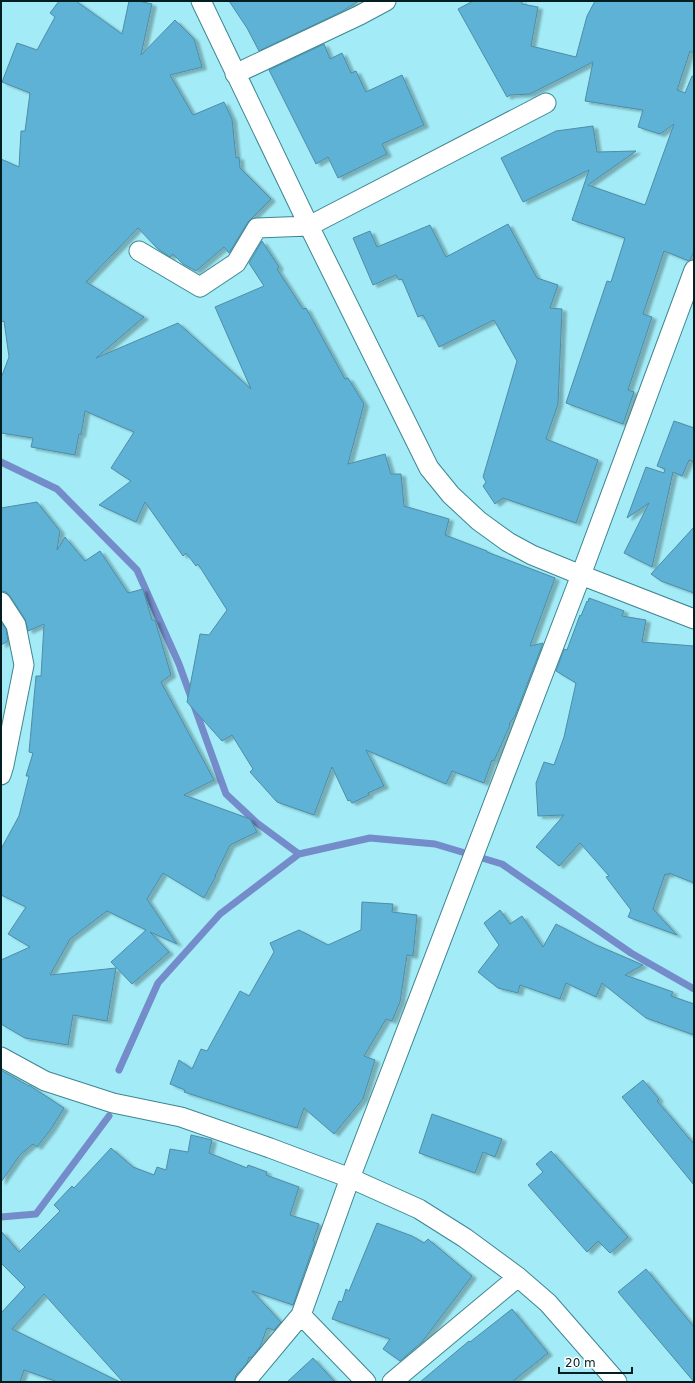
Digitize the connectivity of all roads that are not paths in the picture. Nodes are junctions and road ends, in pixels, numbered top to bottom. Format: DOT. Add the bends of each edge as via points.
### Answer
graph roads {
  1 [pos="201,1"];
  2 [pos="386,1"];
  3 [pos="356,8"];
  4 [pos="236,74"];
  5 [pos="546,103"];
  6 [pos="310,226"];
  7 [pos="139,251"];
  8 [pos="694,270"];
  9 [pos="581,575"];
  10 [pos="1,602"];
  11 [pos="694,618"];
  12 [pos="1,775"];
  13 [pos="1,1057"];
  14 [pos="350,1178"];
  15 [pos="518,1277"];
  16 [pos="301,1314"];
  17 [pos="245,1382"];
  18 [pos="366,1382"];
  19 [pos="392,1382"];
  20 [pos="617,1382"];
  1 -- 4 [label="street"];
  2 -- 3 [label="street"];
  3 -- 4 [label="street"];
  4 -- 6 [label="street"];
  5 -- 6 [label="street"];
  6 -- 7 [label="street" via="257,228 236,263 200,287"];
  6 -- 9 [label="street" via="429,468 451,495 479,521 508,542"];
  8 -- 9 [label="street"];
  9 -- 11 [label="street"];
  9 -- 14 [label="street"];
  10 -- 12 [label="street" via="16,625 24,665"];
  13 -- 14 [label="street" via="45,1081 113,1103 180,1117"];
  14 -- 15 [label="street" via="419,1209 465,1238"];
  14 -- 16 [label="street"];
  15 -- 19 [label="street"];
  15 -- 20 [label="street" via="548,1303"];
  16 -- 17 [label="street"];
  16 -- 18 [label="street"];
}
